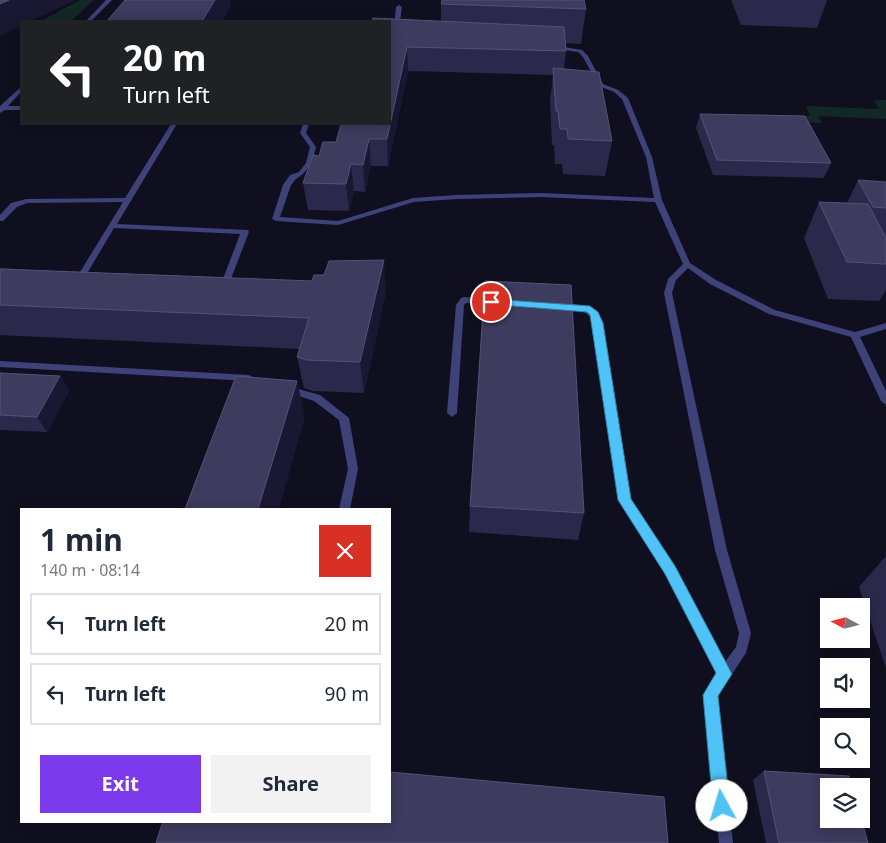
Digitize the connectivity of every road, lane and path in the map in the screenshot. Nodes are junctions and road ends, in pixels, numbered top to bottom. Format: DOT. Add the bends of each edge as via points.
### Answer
graph roads {
  1 [pos="109,0"];
  2 [pos="399,7"];
  3 [pos="89,20"];
  4 [pos="391,28"];
  5 [pos="542,47"];
  6 [pos="20,90"];
  7 [pos="20,108"];
  8 [pos="1,109"];
  9 [pos="173,125"];
  10 [pos="306,125"];
  11 [pos="127,200"];
  12 [pos="658,200"];
  13 [pos="0,219"];
  14 [pos="111,226"];
  15 [pos="687,264"];
  16 [pos="90,277"];
  17 [pos="206,281"];
  18 [pos="501,302"];
  19 [pos="550,306"];
  20 [pos="886,326"];
  21 [pos="855,335"];
  22 [pos="0,364"];
  23 [pos="263,381"];
  24 [pos="278,386"];
  25 [pos="886,401"];
  26 [pos="452,413"];
  27 [pos="344,508"];
  28 [pos="725,674"];
  29 [pos="726,843"];
  1 -- 3 [label="street"];
  2 -- 4 [label="street" via="396,28"];
  5 -- 12 [label="street" via="580,51 601,86 625,98 649,157"];
  6 -- 8 [label="street"];
  7 -- 8 [label="street"];
  9 -- 11 [label="street"];
  10 -- 12 [label="street" via="303,132 314,146 309,163 287,185 276,219 338,224 413,200 457,197 561,195"];
  11 -- 13 [label="street" via="26,201 14,205"];
  11 -- 14 [label="street"];
  12 -- 15 [label="street"];
  14 -- 16 [label="street" via="76,277"];
  14 -- 17 [label="street" via="245,232 226,282"];
  15 -- 21 [label="street" via="713,282 772,312"];
  15 -- 28 [label="street" via="672,279 668,293 722,550 745,633 742,649"];
  18 -- 26 [label="street" via="464,300 460,304"];
  19 -- 28 [label="street" via="590,309 595,314 625,500 670,570"];
  20 -- 21 [label="street"];
  21 -- 25 [label="street"];
  22 -- 23 [label="street"];
  24 -- 27 [label="street" via="317,398 344,418 352,469"];
  28 -- 29 [label="street" via="710,695"];
}
